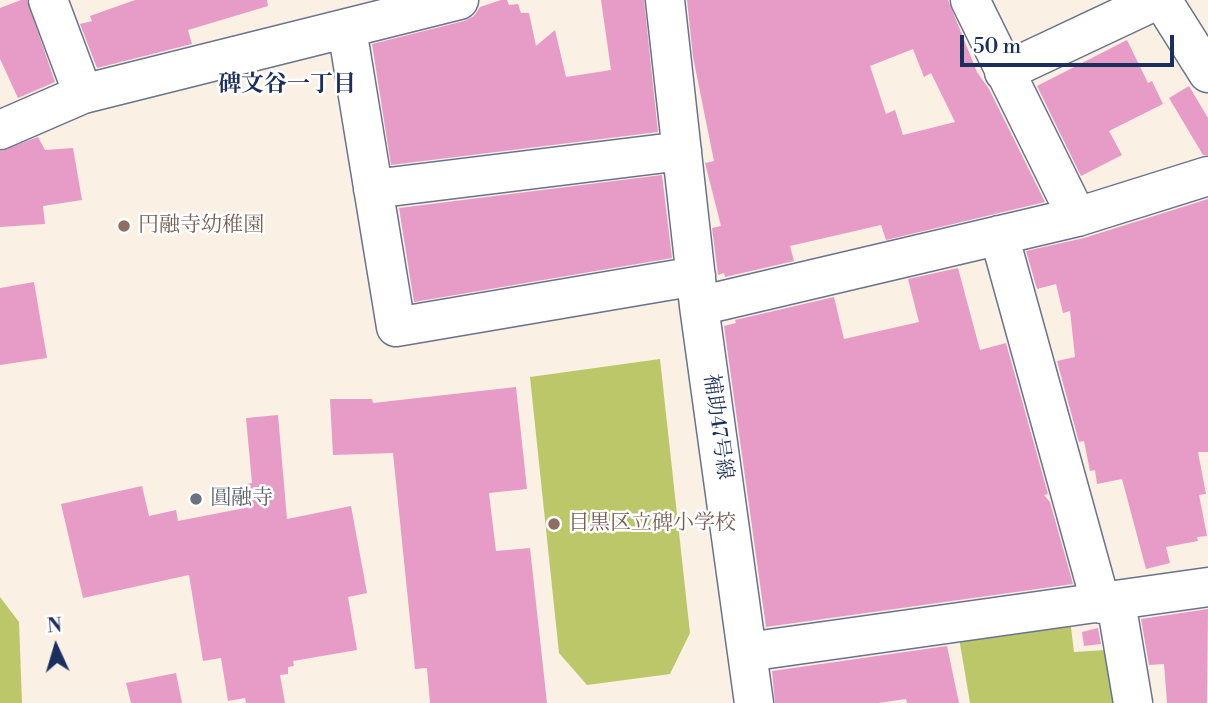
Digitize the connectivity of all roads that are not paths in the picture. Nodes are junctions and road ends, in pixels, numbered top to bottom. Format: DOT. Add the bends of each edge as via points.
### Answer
graph roads {
  1 [pos="48,0"];
  2 [pos="459,0"];
  3 [pos="665,0"];
  4 [pos="970,0"];
  5 [pos="1159,0"];
  6 [pos="347,29"];
  7 [pos="1004,72"];
  8 [pos="1208,73"];
  9 [pos="83,94"];
  10 [pos="0,130"];
  11 [pos="682,151"];
  12 [pos="1208,176"];
  13 [pos="373,189"];
  14 [pos="1077,217"];
  15 [pos="999,235"];
  16 [pos="697,291"];
  17 [pos="1208,587"];
  18 [pos="1108,603"];
  19 [pos="747,652"];
  20 [pos="754,703"];
  21 [pos="1133,703"];
  1 -- 9 [label="street"];
  2 -- 6 [label="street"];
  3 -- 11 [label="street, 補助47号線"];
  4 -- 7 [label="street"];
  5 -- 7 [label="street"];
  5 -- 8 [label="street"];
  6 -- 9 [label="street"];
  6 -- 13 [label="street"];
  7 -- 14 [label="street"];
  9 -- 10 [label="street"];
  11 -- 13 [label="street"];
  11 -- 16 [label="street, 補助47号線"];
  12 -- 14 [label="street"];
  13 -- 16 [label="street" via="396,327"];
  14 -- 15 [label="street"];
  15 -- 16 [label="street"];
  15 -- 18 [label="street"];
  16 -- 19 [label="street, 補助47号線"];
  17 -- 18 [label="street"];
  18 -- 19 [label="street"];
  18 -- 21 [label="street"];
  19 -- 20 [label="street, 補助47号線"];
}
